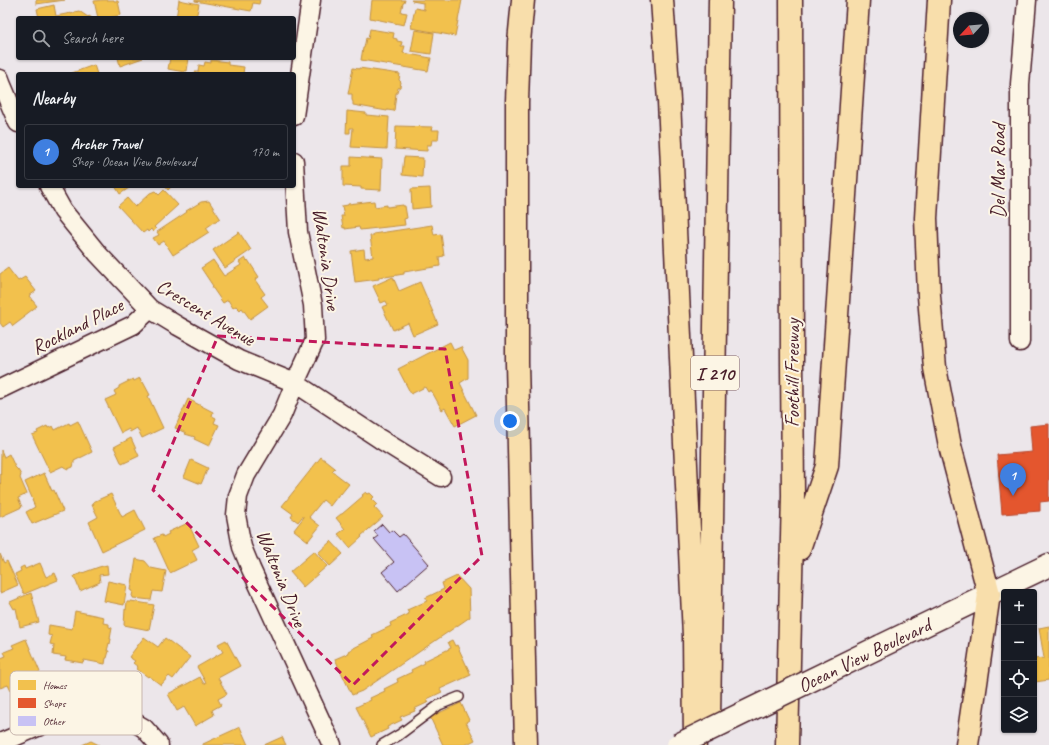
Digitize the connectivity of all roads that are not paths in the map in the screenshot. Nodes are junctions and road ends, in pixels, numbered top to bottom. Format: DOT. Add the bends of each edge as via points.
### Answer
graph roads {
  1 [pos="311,0"];
  2 [pos="523,0"];
  3 [pos="662,0"];
  4 [pos="720,0"];
  5 [pos="791,0"];
  6 [pos="858,0"];
  7 [pos="939,0"];
  8 [pos="1028,0"];
  9 [pos="0,78"];
  10 [pos="296,102"];
  11 [pos="16,118"];
  12 [pos="50,188"];
  13 [pos="296,188"];
  14 [pos="150,309"];
  15 [pos="1020,342"];
  16 [pos="295,383"];
  17 [pos="0,389"];
  18 [pos="440,477"];
  19 [pos="1049,564"];
  20 [pos="792,569"];
  21 [pos="989,594"];
  22 [pos="459,697"];
  23 [pos="142,727"];
  24 [pos="19,735"];
  25 [pos="0,743"];
  26 [pos="159,745"];
  27 [pos="332,745"];
  28 [pos="382,745"];
  29 [pos="526,745"];
  30 [pos="678,745"];
  31 [pos="696,745"];
  32 [pos="709,745"];
  33 [pos="787,745"];
  34 [pos="967,745"];
  1 -- 10 [label="street"];
  2 -- 29 [label="highway" via="517,102 517,363"];
  3 -- 31 [label="highway" via="669,101"];
  4 -- 32 [label="highway, I 210"];
  5 -- 20 [label="highway, Foothill Freeway"];
  6 -- 20 [label="highway" via="827,466"];
  7 -- 21 [label="highway" via="926,218 935,368 950,446"];
  8 -- 15 [label="street, Del Mar Road" via="1020,84"];
  9 -- 11 [label="street"];
  12 -- 14 [label="street, Crescent Avenue" via="63,211 98,254"];
  13 -- 16 [label="street, Waltonia Drive" via="298,232 313,305 315,340"];
  14 -- 16 [label="street, Crescent Avenue" via="239,360"];
  14 -- 17 [label="street, Rockland Place" via="132,325"];
  16 -- 18 [label="street"];
  16 -- 27 [label="street, Waltonia Drive" via="282,415 246,476 238,496 236,515 242,546 251,569"];
  19 -- 21 [label="main road, Ocean View Boulevard"];
  20 -- 33 [label="highway, Foothill Freeway"];
  21 -- 30 [label="main road, Ocean View Boulevard, bridge"];
  21 -- 34 [label="highway"];
  22 -- 28 [label="lane" via="439,705"];
  23 -- 26 [label="street"];
  24 -- 25 [label="street"];
}
